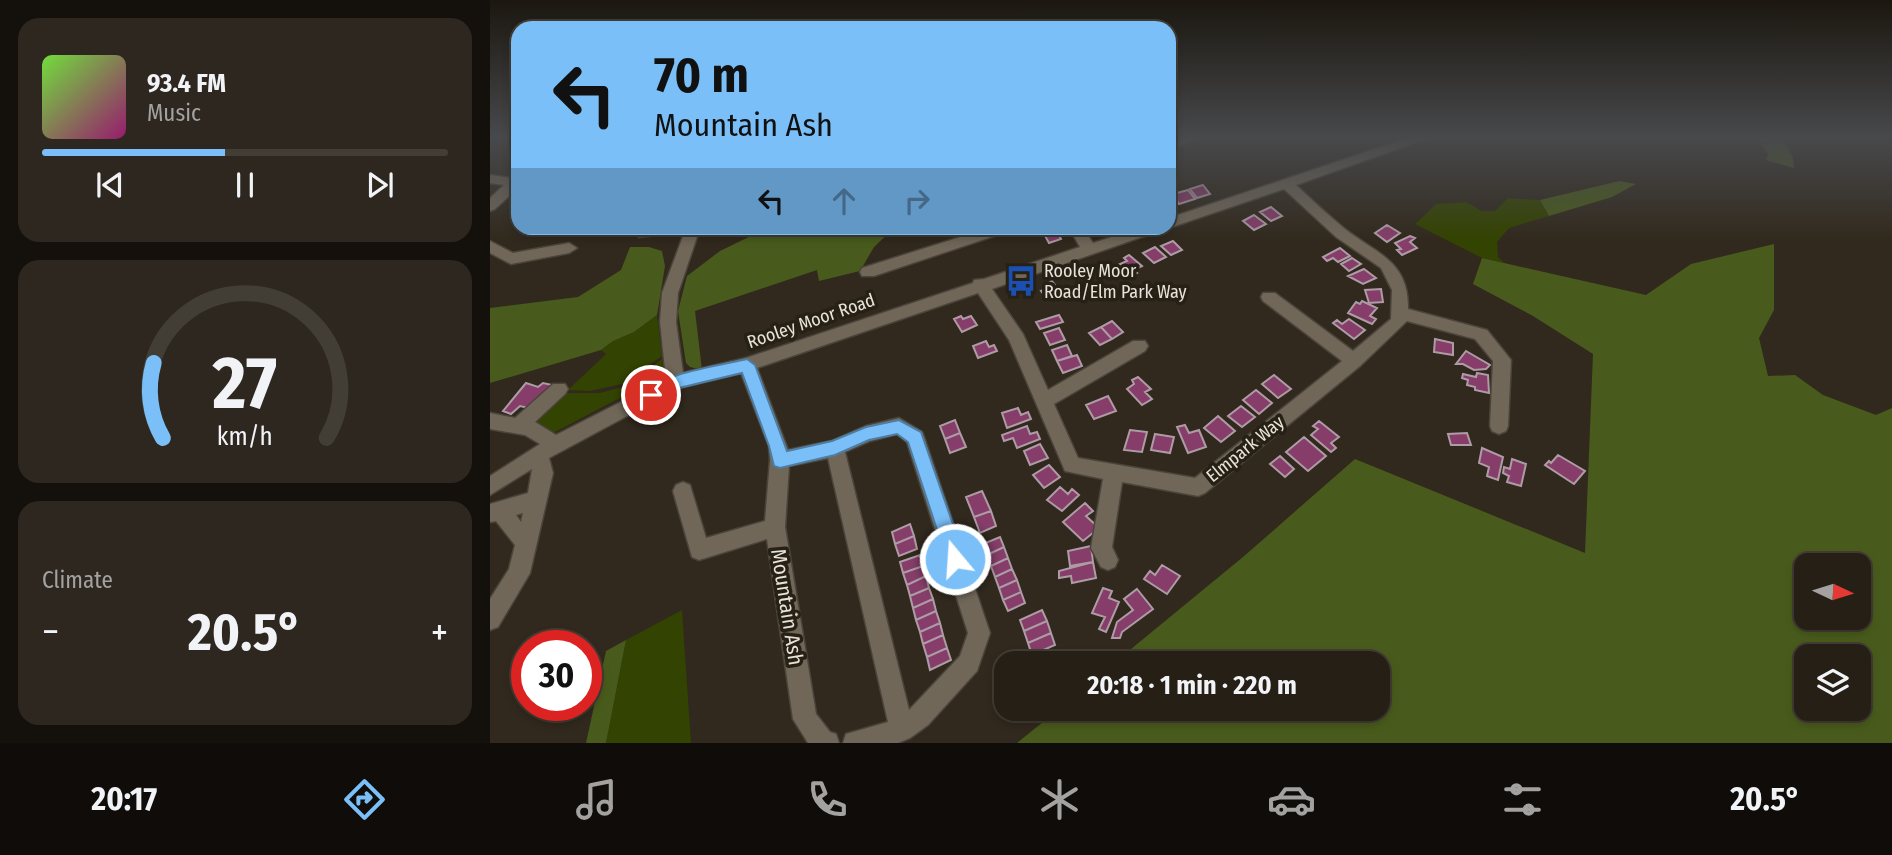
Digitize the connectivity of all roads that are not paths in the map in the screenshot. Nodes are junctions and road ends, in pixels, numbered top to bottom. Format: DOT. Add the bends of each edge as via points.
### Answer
graph roads {
  1 [pos="1319,172"];
  2 [pos="490,179"];
  3 [pos="511,182"];
  4 [pos="1285,183"];
  5 [pos="511,187"];
  6 [pos="490,206"];
  7 [pos="1176,221"];
  8 [pos="691,235"];
  9 [pos="982,235"];
  10 [pos="1080,235"];
  11 [pos="1131,235"];
  12 [pos="490,246"];
  13 [pos="569,248"];
  14 [pos="1088,248"];
  15 [pos="868,272"];
  16 [pos="980,285"];
  17 [pos="1269,297"];
  18 [pos="1399,313"];
  19 [pos="1139,346"];
  20 [pos="1354,361"];
  21 [pos="747,365"];
  22 [pos="675,382"];
  23 [pos="559,389"];
  24 [pos="1044,401"];
  25 [pos="490,421"];
  26 [pos="519,426"];
  27 [pos="1499,426"];
  28 [pos="835,448"];
  29 [pos="547,449"];
  30 [pos="780,460"];
  31 [pos="1115,472"];
  32 [pos="493,484"];
  33 [pos="683,491"];
  34 [pos="537,499"];
  35 [pos="495,513"];
  36 [pos="775,527"];
  37 [pos="527,544"];
  38 [pos="1108,560"];
  39 [pos="490,619"];
  40 [pos="902,730"];
  41 [pos="827,743"];
  42 [pos="855,743"];
  1 -- 4 [label="street"];
  2 -- 3 [label="street"];
  4 -- 7 [label="street"];
  4 -- 18 [label="street" via="1341,233 1387,265 1401,290"];
  5 -- 6 [label="street"];
  8 -- 22 [label="street" via="670,293 668,322"];
  9 -- 15 [label="street"];
  10 -- 14 [label="street"];
  11 -- 14 [label="street, Rooley Moor Road"];
  12 -- 13 [label="street" via="511,259"];
  14 -- 16 [label="street, Rooley Moor Road"];
  16 -- 21 [label="street, Rooley Moor Road"];
  16 -- 24 [label="street, Elmpark Way" via="1017,338"];
  17 -- 20 [label="street"];
  18 -- 20 [label="street, Elmpark Way" via="1399,321"];
  18 -- 27 [label="street" via="1481,334 1502,360"];
  19 -- 24 [label="street"];
  20 -- 31 [label="street, Elmpark Way" via="1198,487"];
  21 -- 22 [label="street, Rooley Moor Road"];
  21 -- 30 [label="street, Mountain Ash"];
  22 -- 29 [label="street, Rooley Moor Road"];
  23 -- 26 [label="street"];
  24 -- 31 [label="street, Elmpark Way" via="1072,465"];
  25 -- 26 [label="street"];
  26 -- 29 [label="street" via="529,428"];
  28 -- 30 [label="street"];
  28 -- 40 [label="street"];
  28 -- 40 [label="street" via="899,426 915,437 979,632 969,663"];
  29 -- 32 [label="street, Rooley Moor Road"];
  29 -- 34 [label="street"];
  30 -- 36 [label="street, Mountain Ash"];
  31 -- 38 [label="street" via="1101,548"];
  33 -- 36 [label="street" via="699,550"];
  34 -- 35 [label="street"];
  34 -- 37 [label="street"];
  35 -- 37 [label="street"];
  36 -- 41 [label="street, Mountain Ash" via="805,719"];
  37 -- 39 [label="street" via="519,573"];
  40 -- 42 [label="street"];
}
